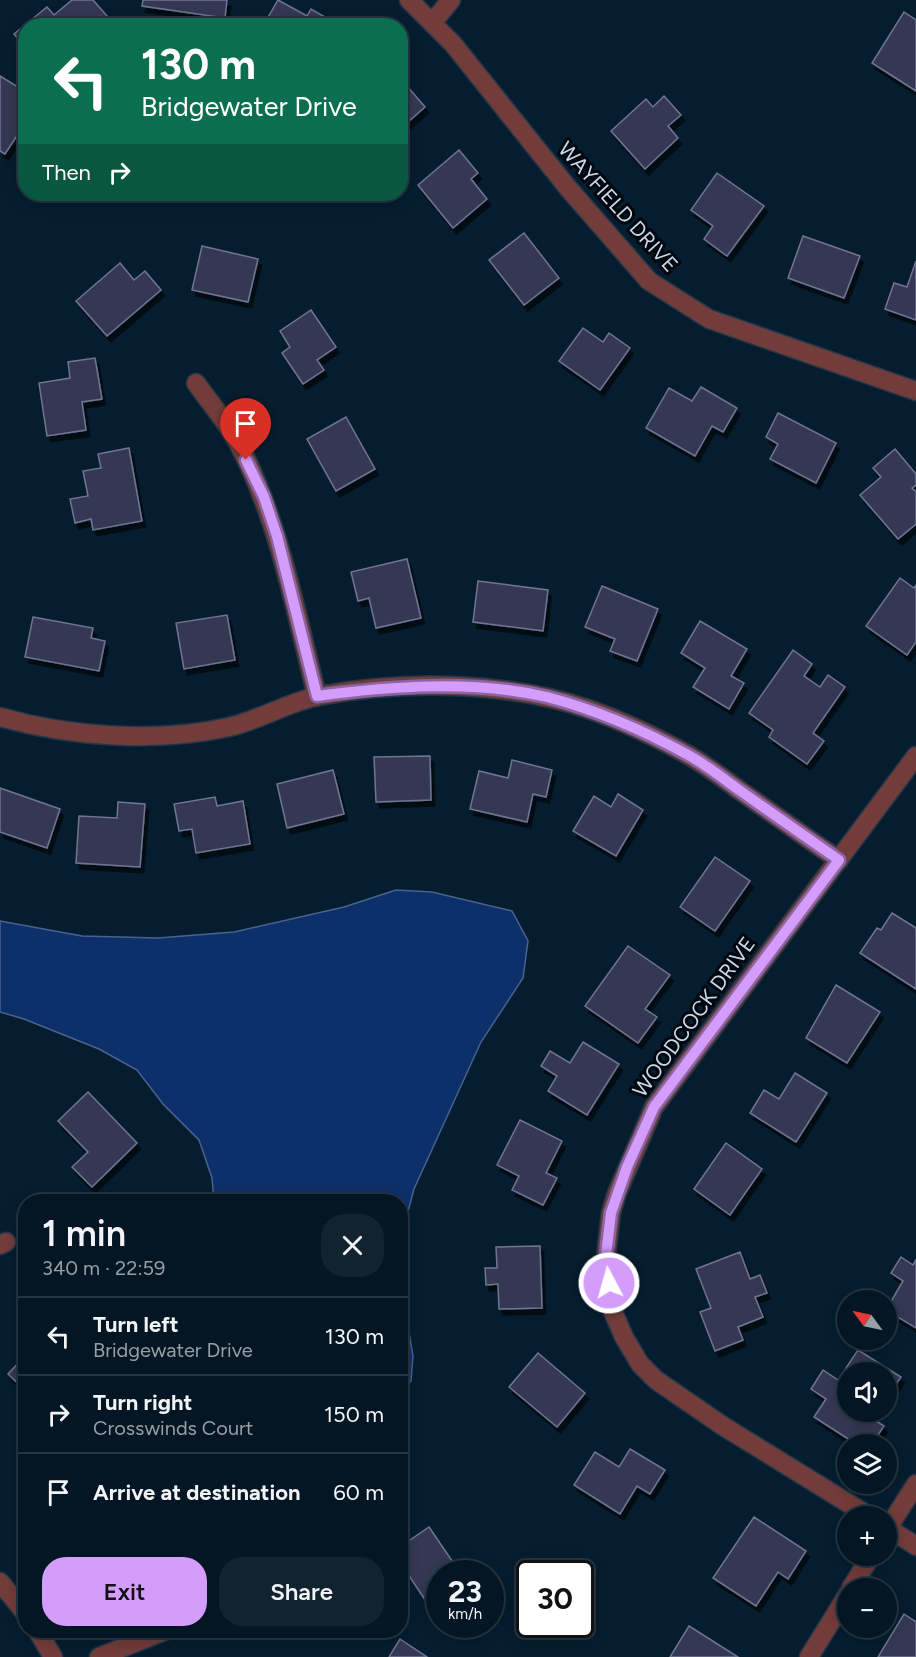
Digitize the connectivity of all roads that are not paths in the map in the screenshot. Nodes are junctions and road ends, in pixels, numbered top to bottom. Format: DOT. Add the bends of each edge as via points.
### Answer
graph roads {
  1 [pos="409,0"];
  2 [pos="451,0"];
  3 [pos="432,23"];
  4 [pos="196,383"];
  5 [pos="916,391"];
  6 [pos="317,696"];
  7 [pos="0,717"];
  8 [pos="916,756"];
  9 [pos="839,860"];
  10 [pos="916,1484"];
  11 [pos="853,1506"];
  12 [pos="897,1513"];
  13 [pos="897,1535"];
  14 [pos="916,1546"];
  15 [pos="0,1582"];
  16 [pos="18,1604"];
  17 [pos="837,1612"];
  18 [pos="42,1638"];
  19 [pos="147,1638"];
  20 [pos="53,1657"];
  21 [pos="99,1657"];
  22 [pos="809,1657"];
  1 -- 3 [label="street, WAYFIELD DRIVE"];
  2 -- 3 [label="street"];
  3 -- 5 [label="street, WAYFIELD DRIVE" via="649,281 709,320"];
  4 -- 6 [label="street" via="237,441 264,497"];
  6 -- 7 [label="street" via="230,727 148,735 59,730"];
  6 -- 9 [label="street" via="413,686 462,687 546,697 586,708 692,757"];
  8 -- 9 [label="street"];
  9 -- 11 [label="street, WOODCOCK DRIVE" via="654,1107 616,1193 606,1255 613,1312 640,1364 656,1380 723,1426"];
  10 -- 12 [label="street"];
  13 -- 14 [label="street"];
  15 -- 16 [label="street"];
  17 -- 22 [label="street"];
  18 -- 20 [label="street"];
  19 -- 21 [label="street"];
}
